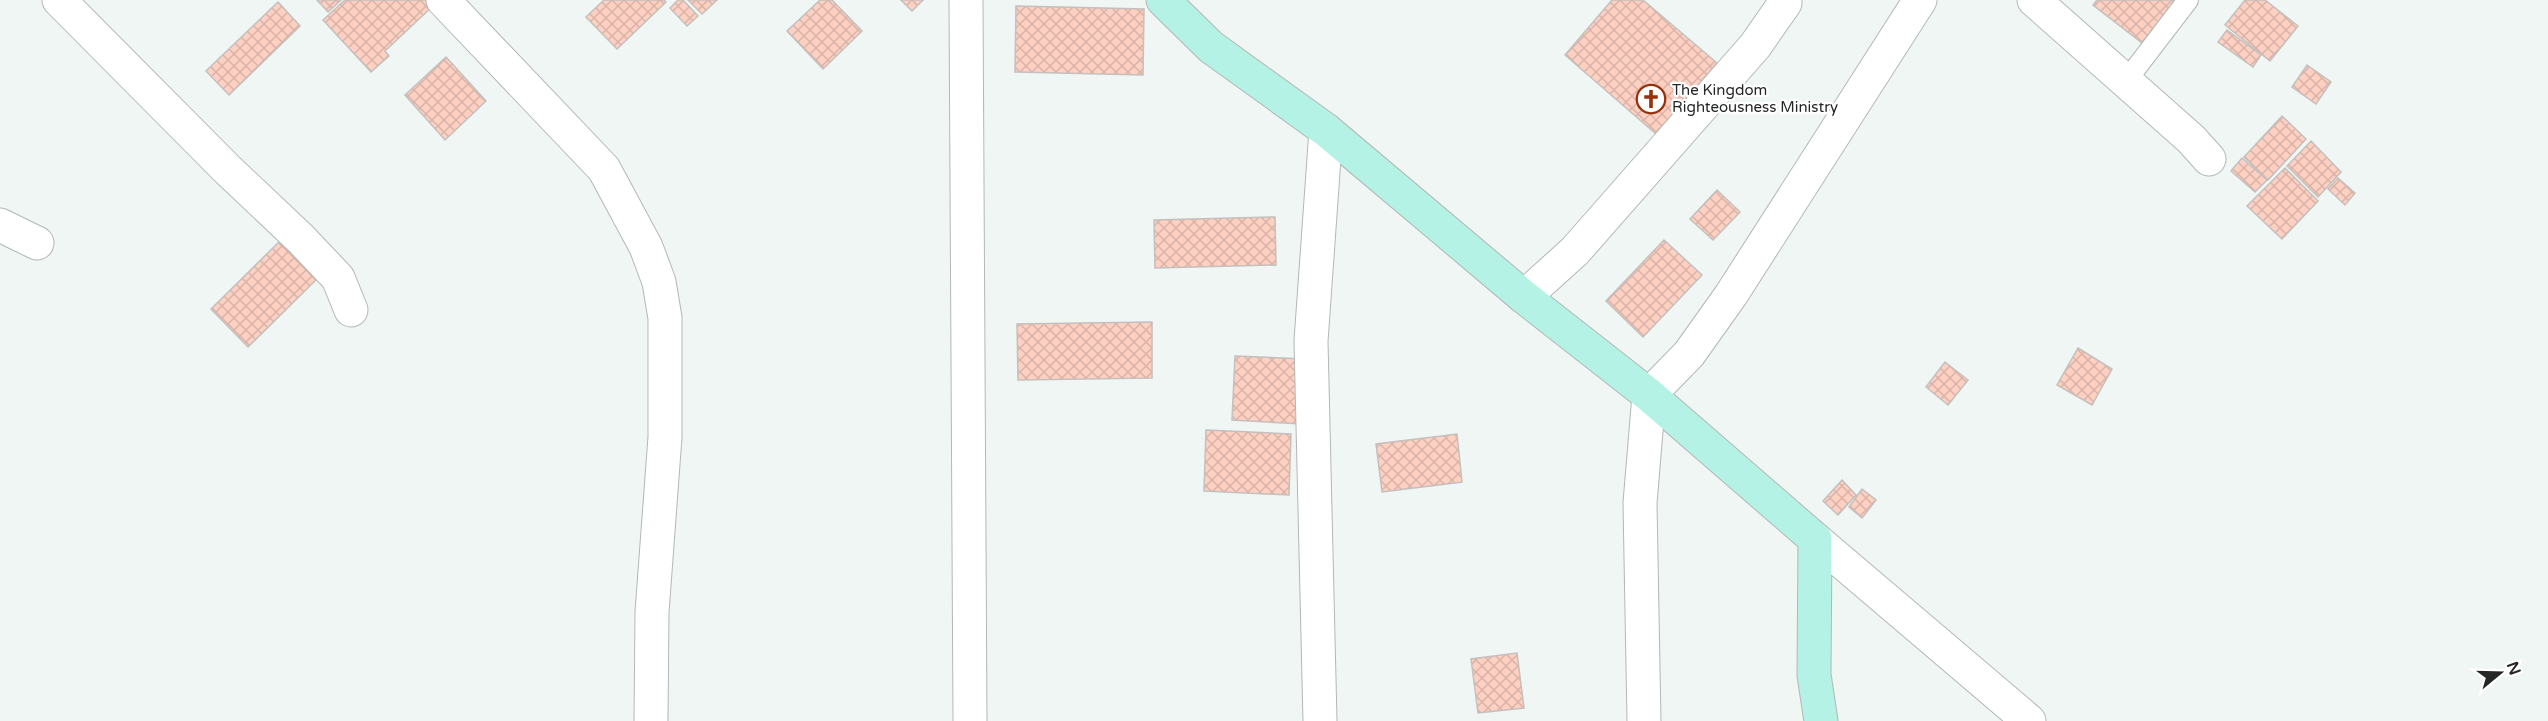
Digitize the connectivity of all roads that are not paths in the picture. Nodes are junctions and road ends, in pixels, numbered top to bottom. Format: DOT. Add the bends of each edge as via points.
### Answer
graph roads {
  1 [pos="58,0"];
  2 [pos="443,0"];
  3 [pos="966,0"];
  4 [pos="1163,0"];
  5 [pos="1920,0"];
  6 [pos="2034,0"];
  7 [pos="2188,0"];
  8 [pos="1785,3"];
  9 [pos="2126,81"];
  10 [pos="1326,130"];
  11 [pos="2209,159"];
  12 [pos="0,225"];
  13 [pos="36,243"];
  14 [pos="1524,297"];
  15 [pos="351,310"];
  16 [pos="1649,395"];
  17 [pos="1815,538"];
  18 [pos="651,721"];
  19 [pos="970,721"];
  20 [pos="1320,721"];
  21 [pos="1644,721"];
  22 [pos="1821,721"];
  23 [pos="2030,721"];
  1 -- 15 [label="street" via="338,278"];
  2 -- 18 [label="street" via="604,169 646,247 659,282 665,318 665,437 652,612"];
  3 -- 19 [label="street"];
  4 -- 10 [label="street" via="1211,47"];
  5 -- 16 [label="street" via="1731,295 1689,354"];
  6 -- 9 [label="street"];
  7 -- 9 [label="lane"];
  8 -- 14 [label="street" via="1755,46 1575,251"];
  9 -- 11 [label="street"];
  10 -- 14 [label="street"];
  10 -- 20 [label="street" via="1311,341"];
  12 -- 13 [label="street"];
  14 -- 16 [label="street"];
  16 -- 17 [label="street"];
  16 -- 21 [label="street" via="1640,503"];
  17 -- 22 [label="street" via="1814,675"];
  17 -- 23 [label="street"];
}
